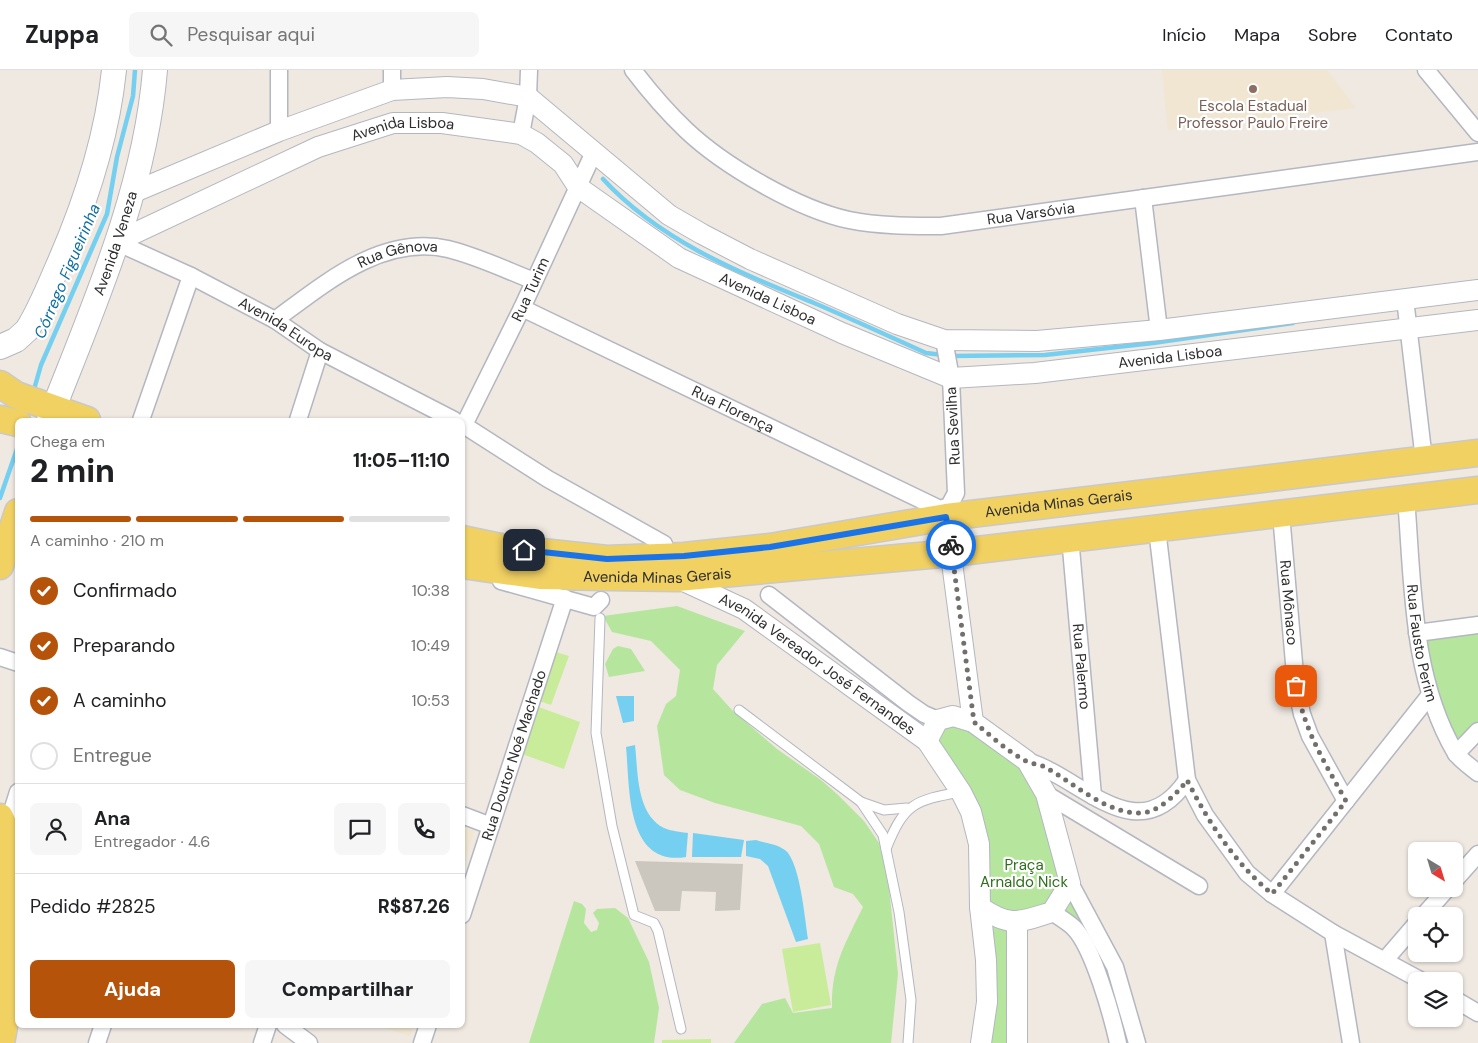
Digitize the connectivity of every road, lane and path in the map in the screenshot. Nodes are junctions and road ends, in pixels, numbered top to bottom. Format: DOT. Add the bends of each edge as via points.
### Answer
graph roads {
  1 [pos="114,70"];
  2 [pos="154,70"];
  3 [pos="279,70"];
  4 [pos="392,70"];
  5 [pos="529,70"];
  6 [pos="633,70"];
  7 [pos="1426,70"];
  8 [pos="392,90"];
  9 [pos="528,97"];
  10 [pos="278,131"];
  11 [pos="521,134"];
  12 [pos="1478,134"];
  13 [pos="231,151"];
  14 [pos="594,152"];
  15 [pos="1478,152"];
  16 [pos="244,182"];
  17 [pos="578,187"];
  18 [pos="134,192"];
  19 [pos="1143,198"];
  20 [pos="116,242"];
  21 [pos="191,276"];
  22 [pos="534,281"];
  23 [pos="1478,290"];
  24 [pos="1405,299"];
  25 [pos="522,308"];
  26 [pos="274,320"];
  27 [pos="1478,320"];
  28 [pos="1408,328"];
  29 [pos="1159,330"];
  30 [pos="944,340"];
  31 [pos="0,346"];
  32 [pos="320,351"];
  33 [pos="951,378"];
  34 [pos="8,390"];
  35 [pos="51,415"];
  36 [pos="73,418"];
  37 [pos="142,418"];
  38 [pos="299,418"];
  39 [pos="450,418"];
  40 [pos="463,418"];
  41 [pos="465,426"];
  42 [pos="1478,453"];
  43 [pos="1424,460"];
  44 [pos="1478,490"];
  45 [pos="1406,498"];
  46 [pos="945,512"];
  47 [pos="1281,514"];
  48 [pos="15,521"];
  49 [pos="1157,529"];
  50 [pos="1070,538"];
  51 [pos="465,540"];
  52 [pos="664,544"];
  53 [pos="952,553"];
  54 [pos="465,565"];
  55 [pos="0,566"];
  56 [pos="465,573"];
  57 [pos="677,578"];
  58 [pos="769,595"];
  59 [pos="565,598"];
  60 [pos="599,609"];
  61 [pos="1478,625"];
  62 [pos="1417,633"];
  63 [pos="0,657"];
  64 [pos="15,662"];
  65 [pos="1430,696"];
  66 [pos="739,710"];
  67 [pos="938,720"];
  68 [pos="974,722"];
  69 [pos="1478,731"];
  70 [pos="927,741"];
  71 [pos="1456,754"];
  72 [pos="1027,761"];
  73 [pos="1478,773"];
  74 [pos="1187,780"];
  75 [pos="961,792"];
  76 [pos="1046,794"];
  77 [pos="1093,796"];
  78 [pos="15,798"];
  79 [pos="1346,801"];
  80 [pos="861,802"];
  81 [pos="908,808"];
  82 [pos="465,816"];
  83 [pos="3,824"];
  84 [pos="490,826"];
  85 [pos="886,849"];
  86 [pos="1478,854"];
  87 [pos="1463,871"];
  88 [pos="1070,884"];
  89 [pos="1199,886"];
  90 [pos="1272,894"];
  91 [pos="465,905"];
  92 [pos="980,908"];
  93 [pos="1052,912"];
  94 [pos="14,920"];
  95 [pos="1017,922"];
  96 [pos="1333,933"];
  97 [pos="1408,933"];
  98 [pos="1385,960"];
  99 [pos="1408,973"];
  100 [pos="1463,1005"];
  101 [pos="1478,1014"];
  102 [pos="102,1028"];
  103 [pos="267,1028"];
  104 [pos="289,1028"];
  105 [pos="427,1028"];
  106 [pos="681,1029"];
  107 [pos="1,1043"];
  108 [pos="97,1043"];
  109 [pos="262,1043"];
  110 [pos="309,1043"];
  111 [pos="422,1043"];
  112 [pos="908,1043"];
  113 [pos="981,1043"];
  114 [pos="1017,1043"];
  115 [pos="1118,1043"];
  116 [pos="1137,1043"];
  117 [pos="1351,1043"];
  1 -- 31 [label="main road" via="111,102 88,190 67,244 27,330 16,340"];
  2 -- 18 [label="main road, Avenida Veneza"];
  3 -- 10 [label="street"];
  4 -- 8 [label="street"];
  5 -- 9 [label="street"];
  6 -- 19 [label="street, Rua Varsóvia" via="687,130 711,150 773,190 848,220 892,226 940,226"];
  7 -- 12 [label="street"];
  8 -- 9 [label="street, Avenida Lisboa" via="447,87"];
  8 -- 10 [label="street, Avenida Lisboa"];
  9 -- 11 [label="street"];
  9 -- 14 [label="street, Avenida Lisboa"];
  10 -- 13 [label="street, Avenida Lisboa"];
  11 -- 16 [label="street, Avenida Lisboa" via="442,122 393,123 318,147"];
  11 -- 17 [label="street, Avenida Lisboa" via="563,164"];
  13 -- 16 [label="street" via="230,167"];
  13 -- 18 [label="street, Avenida Lisboa"];
  14 -- 17 [label="street, Rua Turim"];
  14 -- 30 [label="street, Avenida Lisboa" via="669,216 702,234 750,259 897,324"];
  15 -- 19 [label="street, Rua Varsóvia"];
  16 -- 20 [label="street, Avenida Lisboa"];
  17 -- 22 [label="street, Rua Turim"];
  17 -- 33 [label="street, Avenida Lisboa" via="680,258 842,333"];
  18 -- 20 [label="main road, Avenida Veneza"];
  19 -- 29 [label="street"];
  20 -- 21 [label="street, Avenida Europa"];
  20 -- 35 [label="main road, Avenida Veneza"];
  21 -- 26 [label="street, Avenida Europa"];
  21 -- 37 [label="street"];
  22 -- 25 [label="street, Rua Turim"];
  22 -- 26 [label="street, Rua Gênova" via="449,249 407,247 378,255 348,270"];
  23 -- 24 [label="street, Avenida Lisboa"];
  24 -- 28 [label="street"];
  24 -- 29 [label="street, Avenida Lisboa"];
  25 -- 40 [label="street, Rua Turim"];
  25 -- 46 [label="street, Rua Florença"];
  26 -- 32 [label="street, Avenida Europa"];
  27 -- 28 [label="street, Avenida Lisboa"];
  28 -- 33 [label="street, Avenida Lisboa" via="1035,374"];
  28 -- 43 [label="street"];
  29 -- 30 [label="street, Avenida Lisboa" via="1037,341"];
  30 -- 33 [label="street, Rua Sevilha"];
  32 -- 38 [label="street"];
  32 -- 39 [label="street, Avenida Europa"];
  33 -- 46 [label="street, Rua Sevilha" via="956,494"];
  34 -- 35 [label="main road"];
  35 -- 36 [label="main road"];
  41 -- 52 [label="street, Avenida Europa" via="548,479"];
  42 -- 43 [label="main road, Avenida Minas Gerais"];
  43 -- 46 [label="main road, Avenida Minas Gerais"];
  44 -- 45 [label="main road, Avenida Minas Gerais"];
  45 -- 47 [label="main road, Avenida Minas Gerais"];
  45 -- 62 [label="street, Rua Fausto Perim"];
  46 -- 51 [label="main road, Avenida Minas Gerais" via="770,547 647,558 607,559 505,548"];
  46 -- 53 [label="street"];
  47 -- 49 [label="main road, Avenida Minas Gerais"];
  47 -- 79 [label="street, Rua Mônaco" via="1296,686 1302,714 1310,736"];
  48 -- 55 [label="main road"];
  49 -- 50 [label="main road, Avenida Minas Gerais"];
  49 -- 74 [label="street"];
  50 -- 53 [label="main road, Avenida Minas Gerais"];
  50 -- 77 [label="street, Rua Palermo"];
  53 -- 57 [label="main road, Avenida Minas Gerais"];
  53 -- 68 [label="street"];
  54 -- 57 [label="main road, Avenida Minas Gerais" via="540,576"];
  56 -- 59 [label="street, Avenida Minas Gerais"];
  57 -- 70 [label="street, Avenida Vereador José Fernandes" via="744,610"];
  58 -- 67 [label="street, Avenida Vereador José Fernandes" via="908,703"];
  59 -- 60 [label="street, Avenida Minas Gerais"];
  59 -- 84 [label="street, Rua Doutor Noé Machado"];
  60 -- 106 [label="lane" via="596,733 612,826 634,915 654,924 658,931"];
  61 -- 62 [label="street"];
  62 -- 65 [label="street, Rua Fausto Perim"];
  63 -- 64 [label="street"];
  65 -- 71 [label="street, Rua Fausto Perim"];
  65 -- 79 [label="street"];
  66 -- 80 [label="lane"];
  67 -- 68 [label="street, Avenida Vereador José Fernandes" via="953,716"];
  67 -- 70 [label="street, Avenida Vereador José Fernandes"];
  68 -- 72 [label="street, Avenida Vereador José Fernandes"];
  69 -- 71 [label="street"];
  70 -- 75 [label="street, Avenida Vereador José Fernandes"];
  71 -- 73 [label="street, Rua Fausto Perim"];
  72 -- 76 [label="street, Avenida Vereador José Fernandes"];
  72 -- 77 [label="street" via="1043,766"];
  74 -- 77 [label="street" via="1179,792 1143,813 1122,810"];
  74 -- 90 [label="street" via="1205,815 1247,873"];
  75 -- 81 [label="lane" via="933,797"];
  75 -- 92 [label="street, Avenida Vereador José Fernandes" via="971,812 979,844"];
  76 -- 88 [label="street, Avenida Vereador José Fernandes"];
  76 -- 89 [label="street"];
  78 -- 83 [label="street"];
  79 -- 90 [label="street"];
  80 -- 81 [label="lane" via="884,810"];
  80 -- 85 [label="lane" via="883,836"];
  81 -- 85 [label="lane" via="894,828"];
  82 -- 84 [label="street"];
  83 -- 94 [label="main road"];
  84 -- 91 [label="street, Rua Doutor Noé Machado"];
  85 -- 112 [label="lane" via="899,912 910,1000"];
  86 -- 87 [label="street"];
  88 -- 93 [label="street"];
  88 -- 116 [label="street" via="1115,967"];
  90 -- 96 [label="street"];
  92 -- 95 [label="street" via="997,918"];
  92 -- 113 [label="street, Avenida Vereador José Fernandes" via="987,1002"];
  93 -- 95 [label="street"];
  93 -- 115 [label="street" via="1075,929 1091,957 1106,995"];
  94 -- 107 [label="main road"];
  95 -- 114 [label="street"];
  96 -- 98 [label="street"];
  96 -- 117 [label="street"];
  97 -- 98 [label="street"];
  98 -- 99 [label="street"];
  100 -- 101 [label="street"];
  102 -- 108 [label="street"];
  103 -- 109 [label="street"];
  104 -- 110 [label="street"];
  105 -- 111 [label="street"];
}
